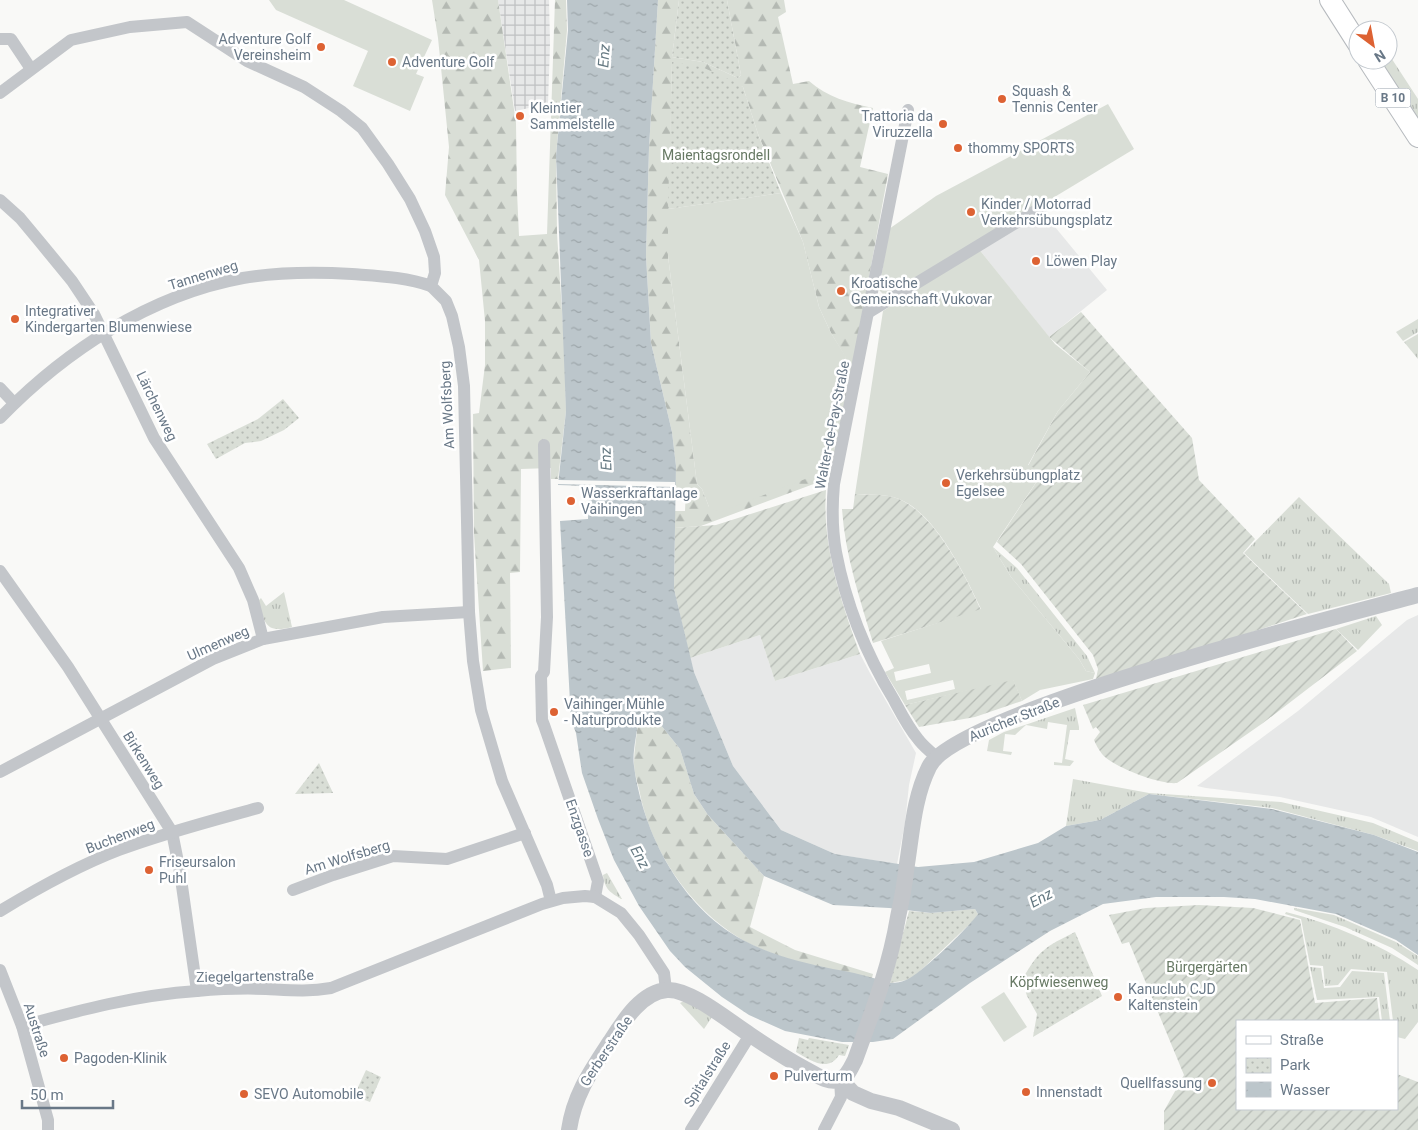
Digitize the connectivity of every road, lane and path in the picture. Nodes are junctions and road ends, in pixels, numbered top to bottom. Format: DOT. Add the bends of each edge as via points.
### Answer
graph roads {
  1 [pos="1330,0"];
  2 [pos="1348,28"];
  3 [pos="0,39"];
  4 [pos="31,69"];
  5 [pos="1375,70"];
  6 [pos="0,93"];
  7 [pos="908,110"];
  8 [pos="1418,136"];
  9 [pos="0,200"];
  10 [pos="1042,207"];
  11 [pos="431,286"];
  12 [pos="869,312"];
  13 [pos="104,333"];
  14 [pos="0,388"];
  15 [pos="14,403"];
  16 [pos="0,418"];
  17 [pos="544,444"];
  18 [pos="0,571"];
  19 [pos="1418,595"];
  20 [pos="469,612"];
  21 [pos="264,640"];
  22 [pos="100,718"];
  23 [pos="937,758"];
  24 [pos="0,772"];
  25 [pos="258,808"];
  26 [pos="172,832"];
  27 [pos="525,833"];
  28 [pos="294,890"];
  29 [pos="595,897"];
  30 [pos="551,901"];
  31 [pos="0,911"];
  32 [pos="0,970"];
  33 [pos="666,990"];
  34 [pos="197,991"];
  35 [pos="22,1026"];
  36 [pos="750,1035"];
  37 [pos="840,1079"];
  38 [pos="48,1130"];
  39 [pos="569,1130"];
  40 [pos="691,1130"];
  41 [pos="824,1130"];
  42 [pos="952,1130"];
  1 -- 2 [label="main road"];
  3 -- 4 [label="street" via="11,39"];
  4 -- 6 [label="street"];
  4 -- 11 [label="street" via="71,40 130,27 187,22 247,61 304,87 362,128 410,199 425,231 434,257 435,273"];
  5 -- 8 [label="main road, B 10"];
  7 -- 12 [label="street, Walter-de-Pay-Straße"];
  9 -- 13 [label="street, Lärchenweg" via="20,218 72,281"];
  10 -- 12 [label="street"];
  11 -- 13 [label="street, Tannenweg" via="386,277 327,273 242,278 175,299"];
  11 -- 20 [label="street, Am Wolfsberg" via="446,301 452,316 464,386"];
  12 -- 23 [label="street, Walter-de-Pay-Straße" via="834,484 832,509 836,552 854,621 875,669 917,738"];
  13 -- 15 [label="street, Tannenweg"];
  13 -- 21 [label="street, Lärchenweg" via="154,438 239,568 254,600"];
  14 -- 15 [label="street"];
  15 -- 16 [label="street, Tannenweg"];
  17 -- 29 [label="street, Enzgasse" via="547,617 544,672 541,676 542,720 598,881"];
  18 -- 22 [label="street, Birkenweg"];
  19 -- 23 [label="street, Auricher Straße" via="1075,694 999,722 960,741"];
  20 -- 21 [label="street, Ulmenweg" via="383,617"];
  20 -- 27 [label="street, Am Wolfsberg" via="481,710 502,781"];
  21 -- 22 [label="street, Ulmenweg" via="213,659"];
  22 -- 24 [label="street, Ulmenweg"];
  22 -- 26 [label="street, Birkenweg"];
  23 -- 37 [label="street, Auricher Straße" via="929,765 918,798 890,957 860,1045 847,1075"];
  25 -- 26 [label="street, Buchenweg"];
  26 -- 31 [label="street, Buchenweg" via="73,871"];
  26 -- 34 [label="street, Birkenweg"];
  27 -- 28 [label="street, Am Wolfsberg" via="447,859 393,856"];
  27 -- 30 [label="street, Am Wolfsberg"];
  29 -- 30 [label="street, Ziegelgartenstraße" via="574,896"];
  29 -- 33 [label="street" via="621,913 638,935 664,973"];
  30 -- 34 [label="street, Ziegelgartenstraße" via="330,988 298,992 266,989"];
  32 -- 35 [label="street, Austraße"];
  33 -- 36 [label="street" via="676,990 695,998"];
  33 -- 39 [label="street, Gerberstraße" via="642,1001 622,1023 585,1080"];
  34 -- 35 [label="street, Ziegelgartenstraße" via="129,999"];
  35 -- 38 [label="street, Austraße"];
  36 -- 37 [label="street" via="827,1080"];
  36 -- 40 [label="street, Spitalstraße"];
  37 -- 41 [label="street, Auricher Straße" via="841,1097"];
  37 -- 42 [label="street" via="853,1093"];
}
